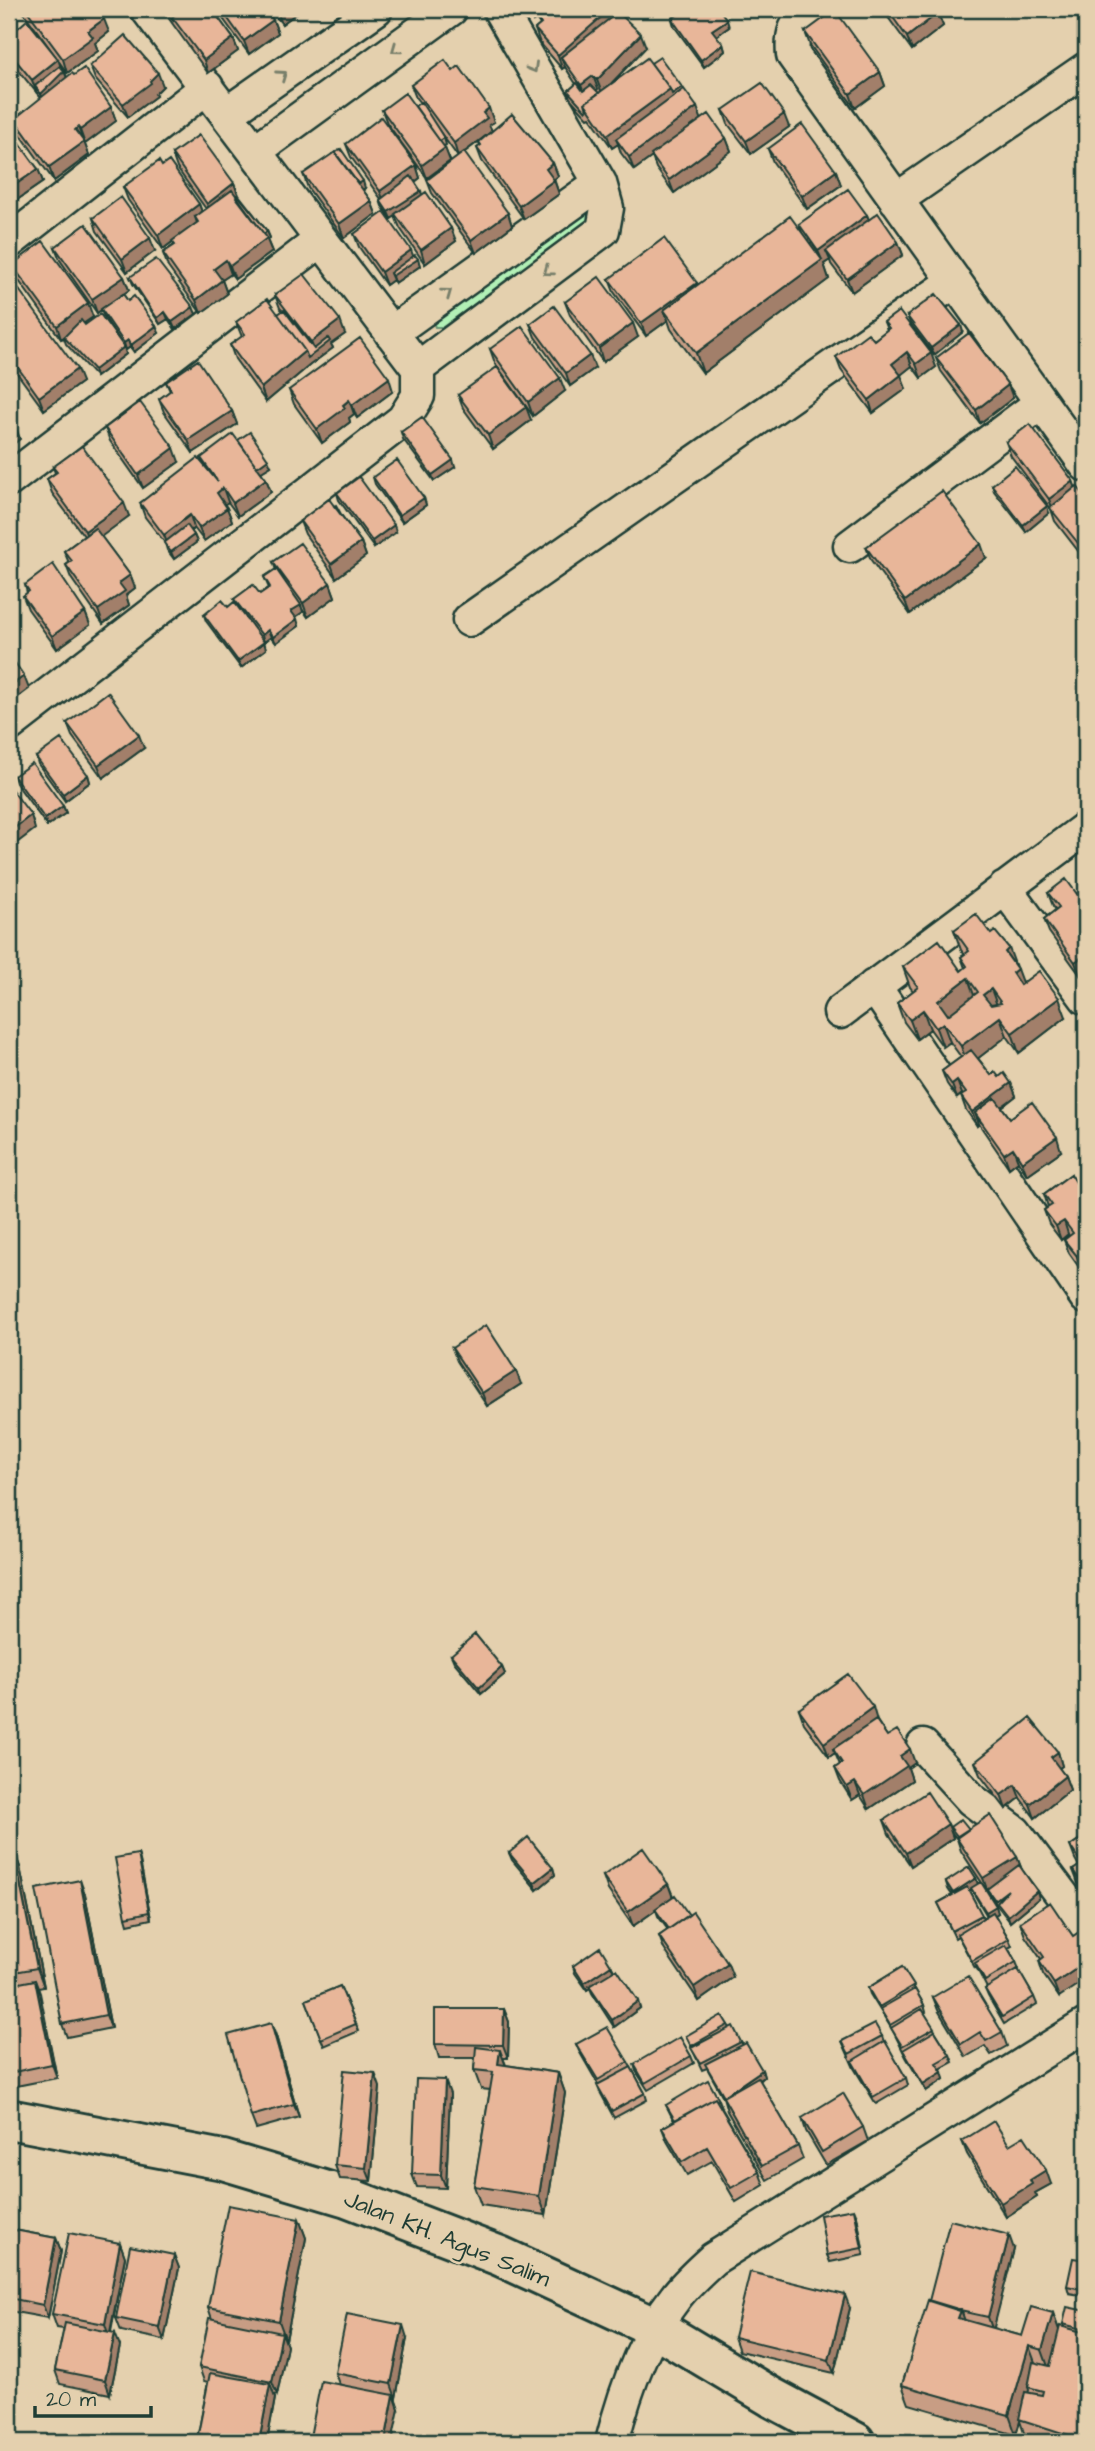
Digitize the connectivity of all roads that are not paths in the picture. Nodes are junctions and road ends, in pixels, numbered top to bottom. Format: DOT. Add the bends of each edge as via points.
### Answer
graph roads {
  1 [pos="147,9"];
  2 [pos="376,9"];
  3 [pos="452,9"];
  4 [pos="499,9"];
  5 [pos="812,9"];
  6 [pos="1086,69"];
  7 [pos="207,88"];
  8 [pos="226,114"];
  9 [pos="255,151"];
  10 [pos="600,183"];
  11 [pos="896,200"];
  12 [pos="321,240"];
  13 [pos="9,242"];
  14 [pos="955,281"];
  15 [pos="391,333"];
  16 [pos="418,368"];
  17 [pos="1041,403"];
  18 [pos="1086,465"];
  19 [pos="9,480"];
  20 [pos="850,546"];
  21 [pos="469,620"];
  22 [pos="9,725"];
  23 [pos="1086,828"];
  24 [pos="1005,888"];
  25 [pos="874,986"];
  26 [pos="1086,998"];
  27 [pos="839,1012"];
  28 [pos="1086,1297"];
  29 [pos="923,1746"];
  30 [pos="1086,1927"];
  31 [pos="1086,2025"];
  32 [pos="9,2119"];
  33 [pos="656,2328"];
  34 [pos="612,2442"];
  35 [pos="855,2442"];
  1 -- 7 [label="street"];
  8 -- 2 [label="street, one-way"];
  3 -- 9 [label="street, one-way"];
  4 -- 10 [label="street, one-way"];
  5 -- 11 [label="street" via="791,35 793,55"];
  6 -- 11 [label="street"];
  7 -- 8 [label="street"];
  7 -- 13 [label="street"];
  8 -- 9 [label="street"];
  9 -- 12 [label="street"];
  15 -- 10 [label="street, one-way"];
  10 -- 16 [label="street, one-way" via="607,208 603,230"];
  11 -- 14 [label="street"];
  12 -- 15 [label="street"];
  12 -- 19 [label="street"];
  14 -- 17 [label="street"];
  14 -- 21 [label="street"];
  15 -- 16 [label="street"];
  16 -- 22 [label="street" via="418,396 404,420"];
  17 -- 18 [label="street"];
  17 -- 20 [label="street"];
  23 -- 24 [label="street"];
  24 -- 25 [label="street"];
  24 -- 26 [label="street"];
  25 -- 27 [label="street"];
  25 -- 28 [label="street"];
  29 -- 30 [label="street" via="972,1800 1015,1832"];
  31 -- 33 [label="street" via="713,2259 675,2297"];
  32 -- 33 [label="street, Jalan KH. Agus Salim" via="223,2160 347,2197 500,2256"];
  33 -- 34 [label="street" via="621,2408"];
  33 -- 35 [label="street, Jalan KH. Agus Salim"];
}
